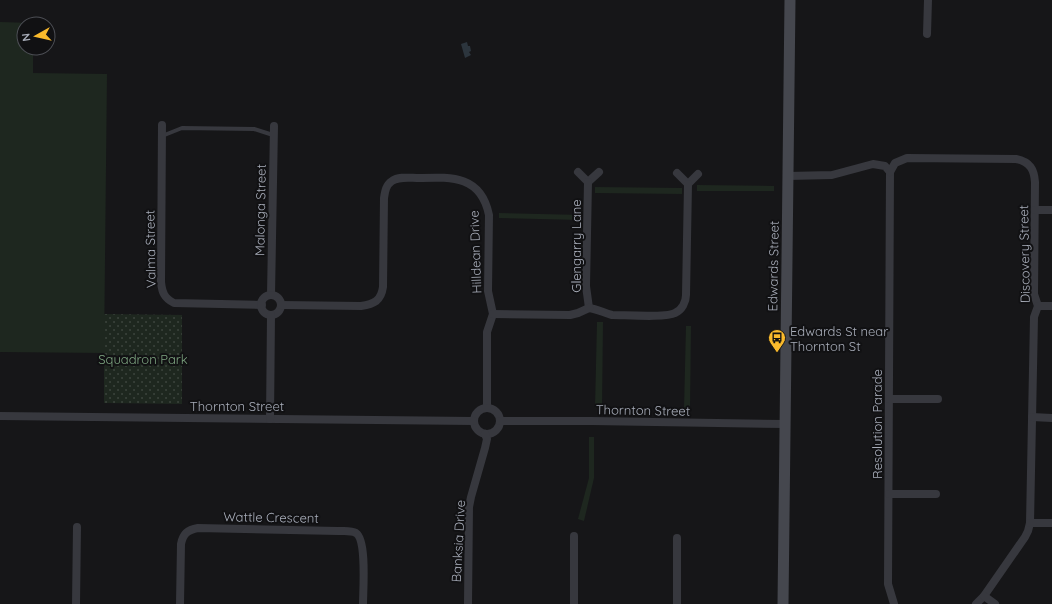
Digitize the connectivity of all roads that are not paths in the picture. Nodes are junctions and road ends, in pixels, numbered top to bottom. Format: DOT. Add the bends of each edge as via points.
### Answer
graph roads {
  1 [pos="790,0"];
  2 [pos="928,0"];
  3 [pos="927,34"];
  4 [pos="162,125"];
  5 [pos="274,130"];
  6 [pos="162,136"];
  7 [pos="578,172"];
  8 [pos="599,172"];
  9 [pos="890,172"];
  10 [pos="677,173"];
  11 [pos="698,174"];
  12 [pos="788,176"];
  13 [pos="588,182"];
  14 [pos="688,184"];
  15 [pos="1035,210"];
  16 [pos="1052,210"];
  17 [pos="271,295"];
  18 [pos="262,305"];
  19 [pos="281,305"];
  20 [pos="1038,306"];
  21 [pos="1052,306"];
  22 [pos="589,308"];
  23 [pos="493,314"];
  24 [pos="271,315"];
  25 [pos="889,399"];
  26 [pos="938,399"];
  27 [pos="487,407"];
  28 [pos="0,416"];
  29 [pos="1032,417"];
  30 [pos="270,418"];
  31 [pos="1052,418"];
  32 [pos="473,420"];
  33 [pos="500,421"];
  34 [pos="785,424"];
  35 [pos="485,434"];
  36 [pos="888,494"];
  37 [pos="936,494"];
  38 [pos="1030,523"];
  39 [pos="1052,523"];
  40 [pos="77,527"];
  41 [pos="574,536"];
  42 [pos="677,538"];
  43 [pos="984,596"];
  44 [pos="76,604"];
  45 [pos="180,604"];
  46 [pos="363,604"];
  47 [pos="468,604"];
  48 [pos="574,604"];
  49 [pos="677,604"];
  50 [pos="784,604"];
  51 [pos="894,604"];
  52 [pos="976,604"];
  53 [pos="995,604"];
  1 -- 12 [label="main road, Edwards Street"];
  2 -- 3 [label="street"];
  4 -- 6 [label="street, Valma Street"];
  5 -- 6 [label="lane" via="182,128"];
  5 -- 17 [label="street, Malonga Street"];
  6 -- 18 [label="street, Valma Street" via="163,294 174,303"];
  7 -- 13 [label="street, Glengarry Lane"];
  8 -- 13 [label="street, Glengarry Lane"];
  9 -- 12 [label="street" via="885,166 873,164 832,175"];
  9 -- 15 [label="street, Discovery Street" via="895,163 907,158 1022,160 1034,172"];
  9 -- 25 [label="street, Resolution Parade"];
  10 -- 14 [label="street"];
  11 -- 14 [label="street"];
  12 -- 34 [label="main road, Edwards Street"];
  13 -- 22 [label="street, Glengarry Lane" via="586,286"];
  14 -- 22 [label="street" via="686,300 681,308 675,313 665,315 612,315"];
  15 -- 16 [label="street"];
  15 -- 20 [label="street, Discovery Street" via="1034,294"];
  17 -- 18 [label="street" via="263,299"];
  17 -- 19 [label="street" via="278,298"];
  18 -- 24 [label="street" via="263,310"];
  19 -- 23 [label="street, Hilldean Drive" via="361,306 375,302 380,298 383,287 384,198 388,185 396,178 442,177 454,178 474,187 486,204 488,291"];
  19 -- 24 [label="street" via="279,311"];
  20 -- 21 [label="street"];
  20 -- 29 [label="street, Discovery Street" via="1034,318"];
  22 -- 23 [label="street, Glengarry Lane" via="570,315"];
  23 -- 27 [label="street, Hilldean Drive" via="487,332"];
  24 -- 30 [label="street"];
  25 -- 26 [label="street"];
  25 -- 36 [label="street, Resolution Parade"];
  27 -- 32 [label="street" via="479,410"];
  27 -- 33 [label="street" via="495,410 500,416"];
  28 -- 30 [label="street, Thornton Street"];
  29 -- 31 [label="street"];
  29 -- 38 [label="street, Discovery Street"];
  30 -- 32 [label="street, Thornton Street"];
  32 -- 35 [label="street" via="478,431"];
  33 -- 34 [label="street, Thornton Street"];
  33 -- 35 [label="street" via="496,431"];
  34 -- 50 [label="main road, Edwards Street"];
  35 -- 47 [label="street, Banksia Drive" via="487,439 469,507"];
  36 -- 37 [label="street"];
  36 -- 51 [label="street, Resolution Parade" via="888,584"];
  38 -- 39 [label="street"];
  38 -- 43 [label="street, Discovery Street" via="1025,537"];
  40 -- 44 [label="street"];
  41 -- 48 [label="street"];
  42 -- 49 [label="street"];
  43 -- 52 [label="street, Discovery Street"];
  43 -- 53 [label="street"];
  45 -- 46 [label="street, Wattle Crescent" via="182,537 191,529 198,528 351,531 361,539 363,550"];
}
